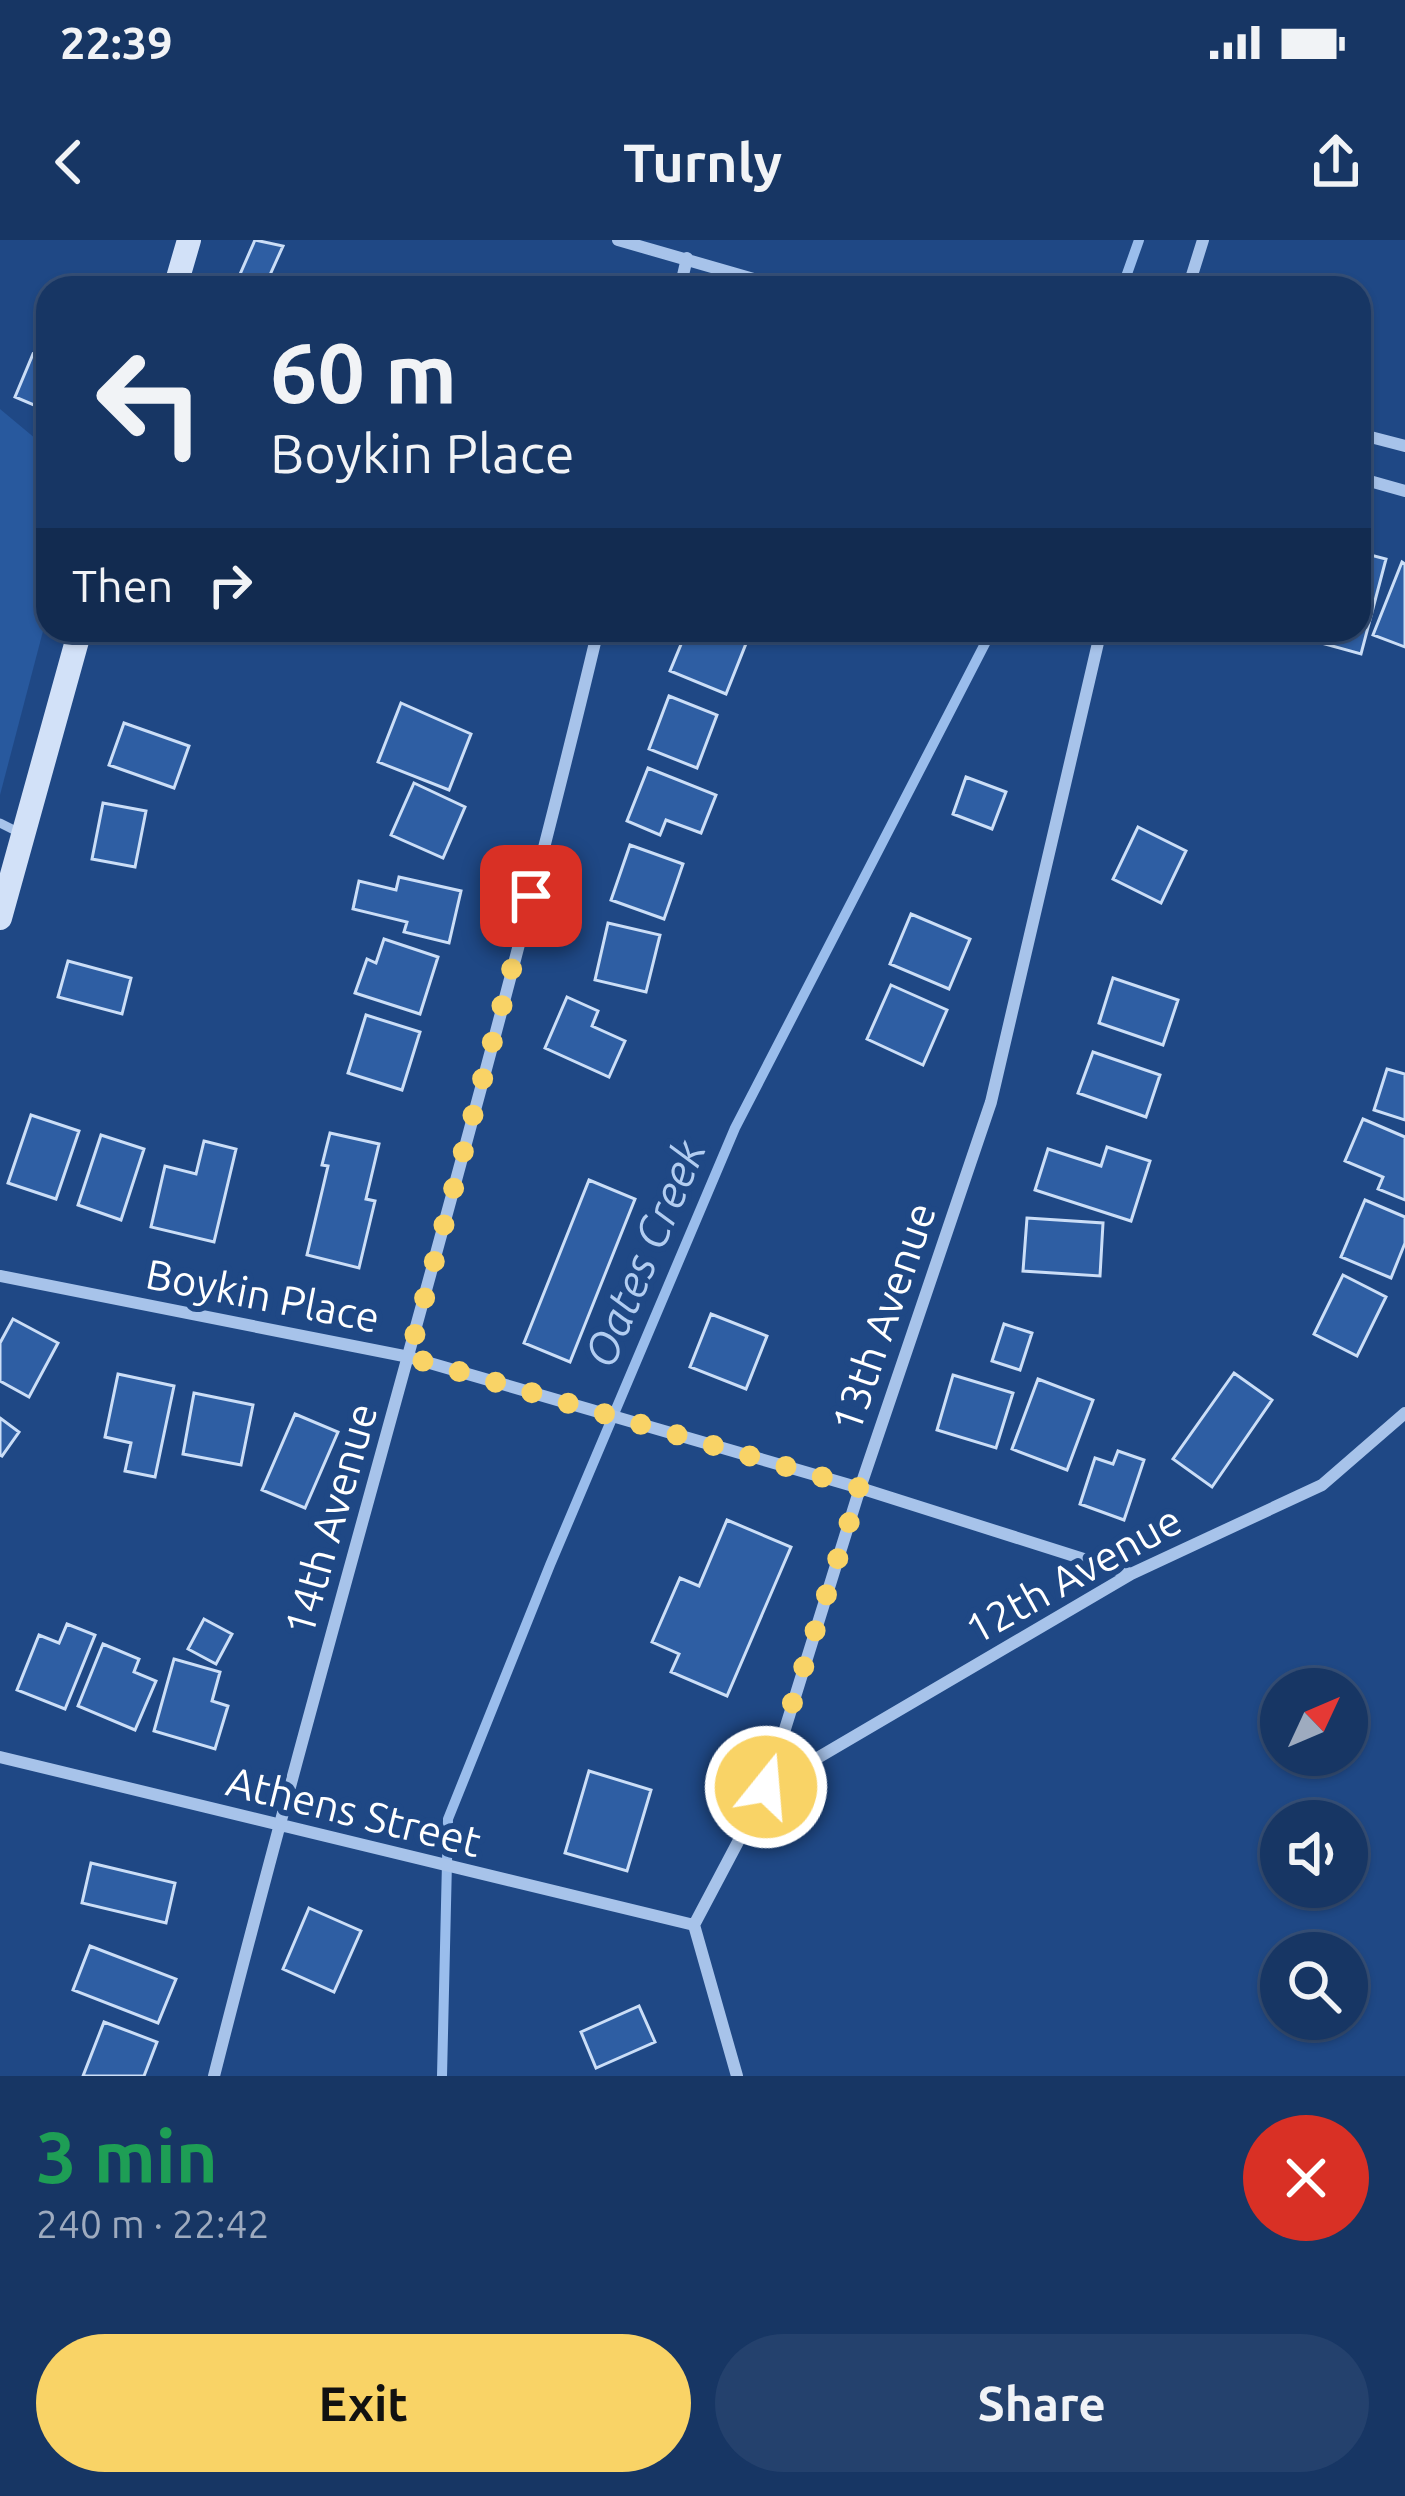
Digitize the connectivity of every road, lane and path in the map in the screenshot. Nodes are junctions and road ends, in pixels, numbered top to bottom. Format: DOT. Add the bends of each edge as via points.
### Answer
graph roads {
  1 [pos="189,240"];
  2 [pos="618,240"];
  3 [pos="1203,240"];
  4 [pos="687,258"];
  5 [pos="178,276"];
  6 [pos="683,276"];
  7 [pos="746,276"];
  8 [pos="1192,276"];
  9 [pos="1371,437"];
  10 [pos="1405,446"];
  11 [pos="1371,481"];
  12 [pos="1405,491"];
  13 [pos="77,642"];
  14 [pos="595,642"];
  15 [pos="1098,642"];
  16 [pos="0,823"];
  17 [pos="23,835"];
  18 [pos="0,918"];
  19 [pos="0,1276"];
  20 [pos="409,1357"];
  21 [pos="1405,1413"];
  22 [pos="860,1488"];
  23 [pos="1131,1574"];
  24 [pos="0,1757"];
  25 [pos="766,1787"];
  26 [pos="278,1827"];
  27 [pos="694,1925"];
  28 [pos="214,2076"];
  29 [pos="737,2076"];
  1 -- 5 [label="street"];
  2 -- 4 [label="street"];
  3 -- 8 [label="street"];
  4 -- 6 [label="street"];
  4 -- 7 [label="street"];
  9 -- 10 [label="street"];
  11 -- 12 [label="street"];
  13 -- 17 [label="street"];
  14 -- 20 [label="street, 14th Avenue"];
  15 -- 22 [label="street, 13th Avenue" via="991,1102"];
  16 -- 17 [label="lane"];
  17 -- 18 [label="street"];
  19 -- 20 [label="street, Boykin Place"];
  20 -- 22 [label="street, Boykin Place"];
  20 -- 26 [label="street, 14th Avenue"];
  21 -- 23 [label="street, 12th Avenue" via="1322,1485"];
  22 -- 23 [label="street, Boykin Place"];
  22 -- 25 [label="street, 13th Avenue"];
  23 -- 25 [label="street, 12th Avenue"];
  24 -- 26 [label="street, Athens Street"];
  25 -- 27 [label="street, 13th Avenue"];
  26 -- 27 [label="street, Athens Street"];
  26 -- 28 [label="street, 14th Avenue"];
  27 -- 29 [label="street"];
}
